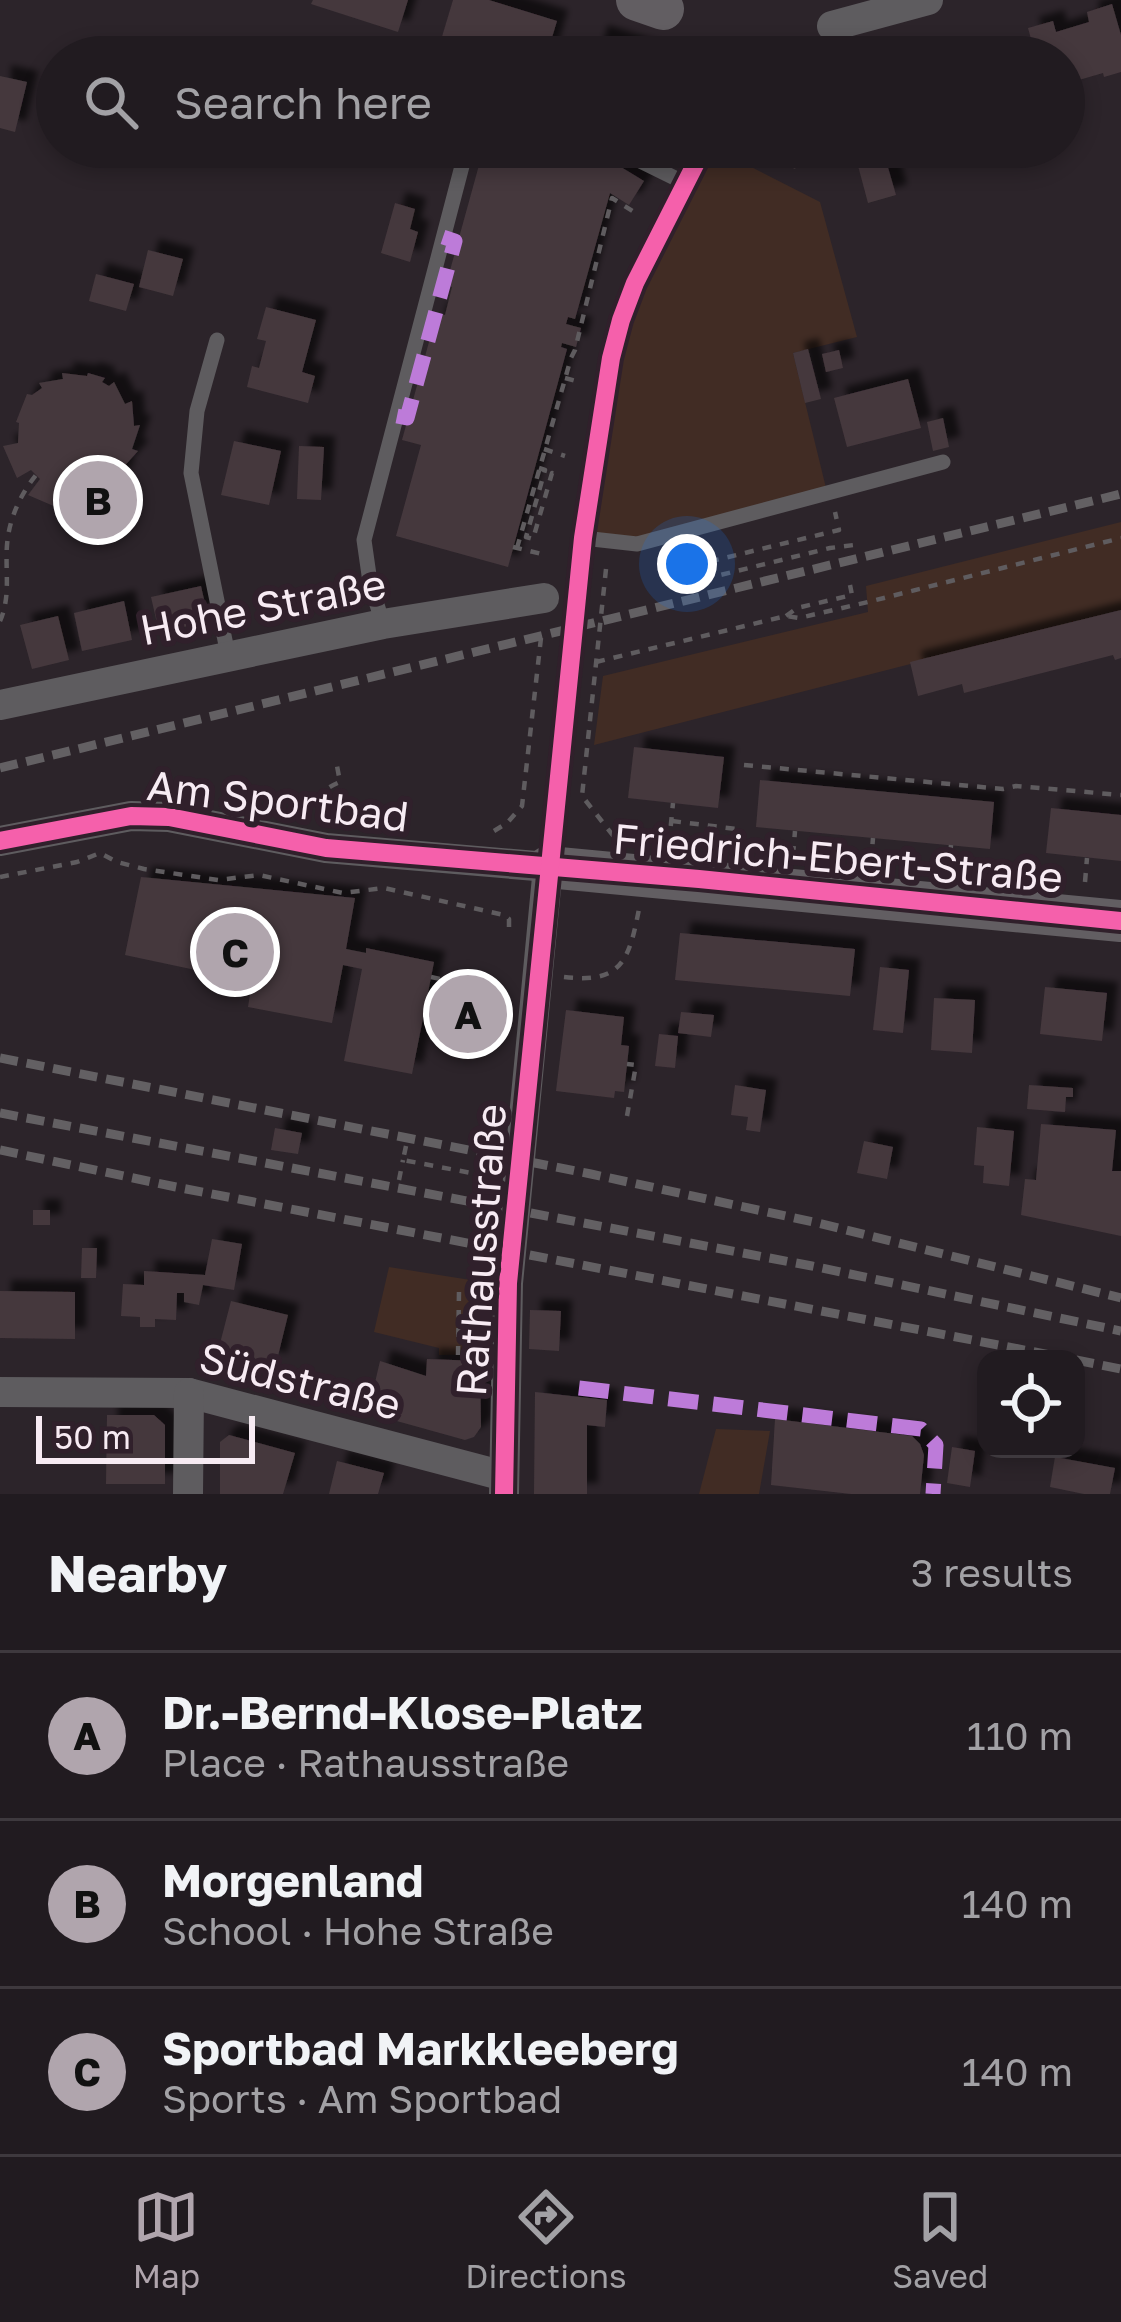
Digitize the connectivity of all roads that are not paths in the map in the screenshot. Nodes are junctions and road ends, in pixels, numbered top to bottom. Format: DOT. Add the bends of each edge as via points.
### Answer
graph roads {
  1 [pos="928,0"];
  2 [pos="832,26"];
  3 [pos="461,168"];
  4 [pos="654,168"];
  5 [pos="685,183"];
  6 [pos="217,340"];
  7 [pos="943,462"];
  8 [pos="583,538"];
  9 [pos="543,611"];
  10 [pos="383,624"];
  11 [pos="227,655"];
  12 [pos="0,705"];
  13 [pos="0,841"];
  14 [pos="548,867"];
  15 [pos="1121,921"];
  16 [pos="0,1392"];
  17 [pos="189,1393"];
  18 [pos="504,1485"];
  19 [pos="188,1494"];
  1 -- 2 [label="street"];
  3 -- 10 [label="lane" via="364,540"];
  4 -- 5 [label="lane"];
  6 -- 11 [label="lane" via="190,472"];
  7 -- 8 [label="lane" via="641,543"];
  9 -- 10 [label="street, Hohe Straße"];
  10 -- 11 [label="street, Hohe Straße"];
  11 -- 12 [label="street, Hohe Straße"];
  13 -- 14 [label="street, Am Sportbad" via="131,816 169,817 326,848"];
  14 -- 15 [label="street, Friedrich-Ebert-Straße"];
  14 -- 18 [label="street, Rathausstraße" via="507,1302"];
  16 -- 17 [label="street, Südstraße"];
  17 -- 18 [label="street, Südstraße"];
  17 -- 19 [label="street"];
}
